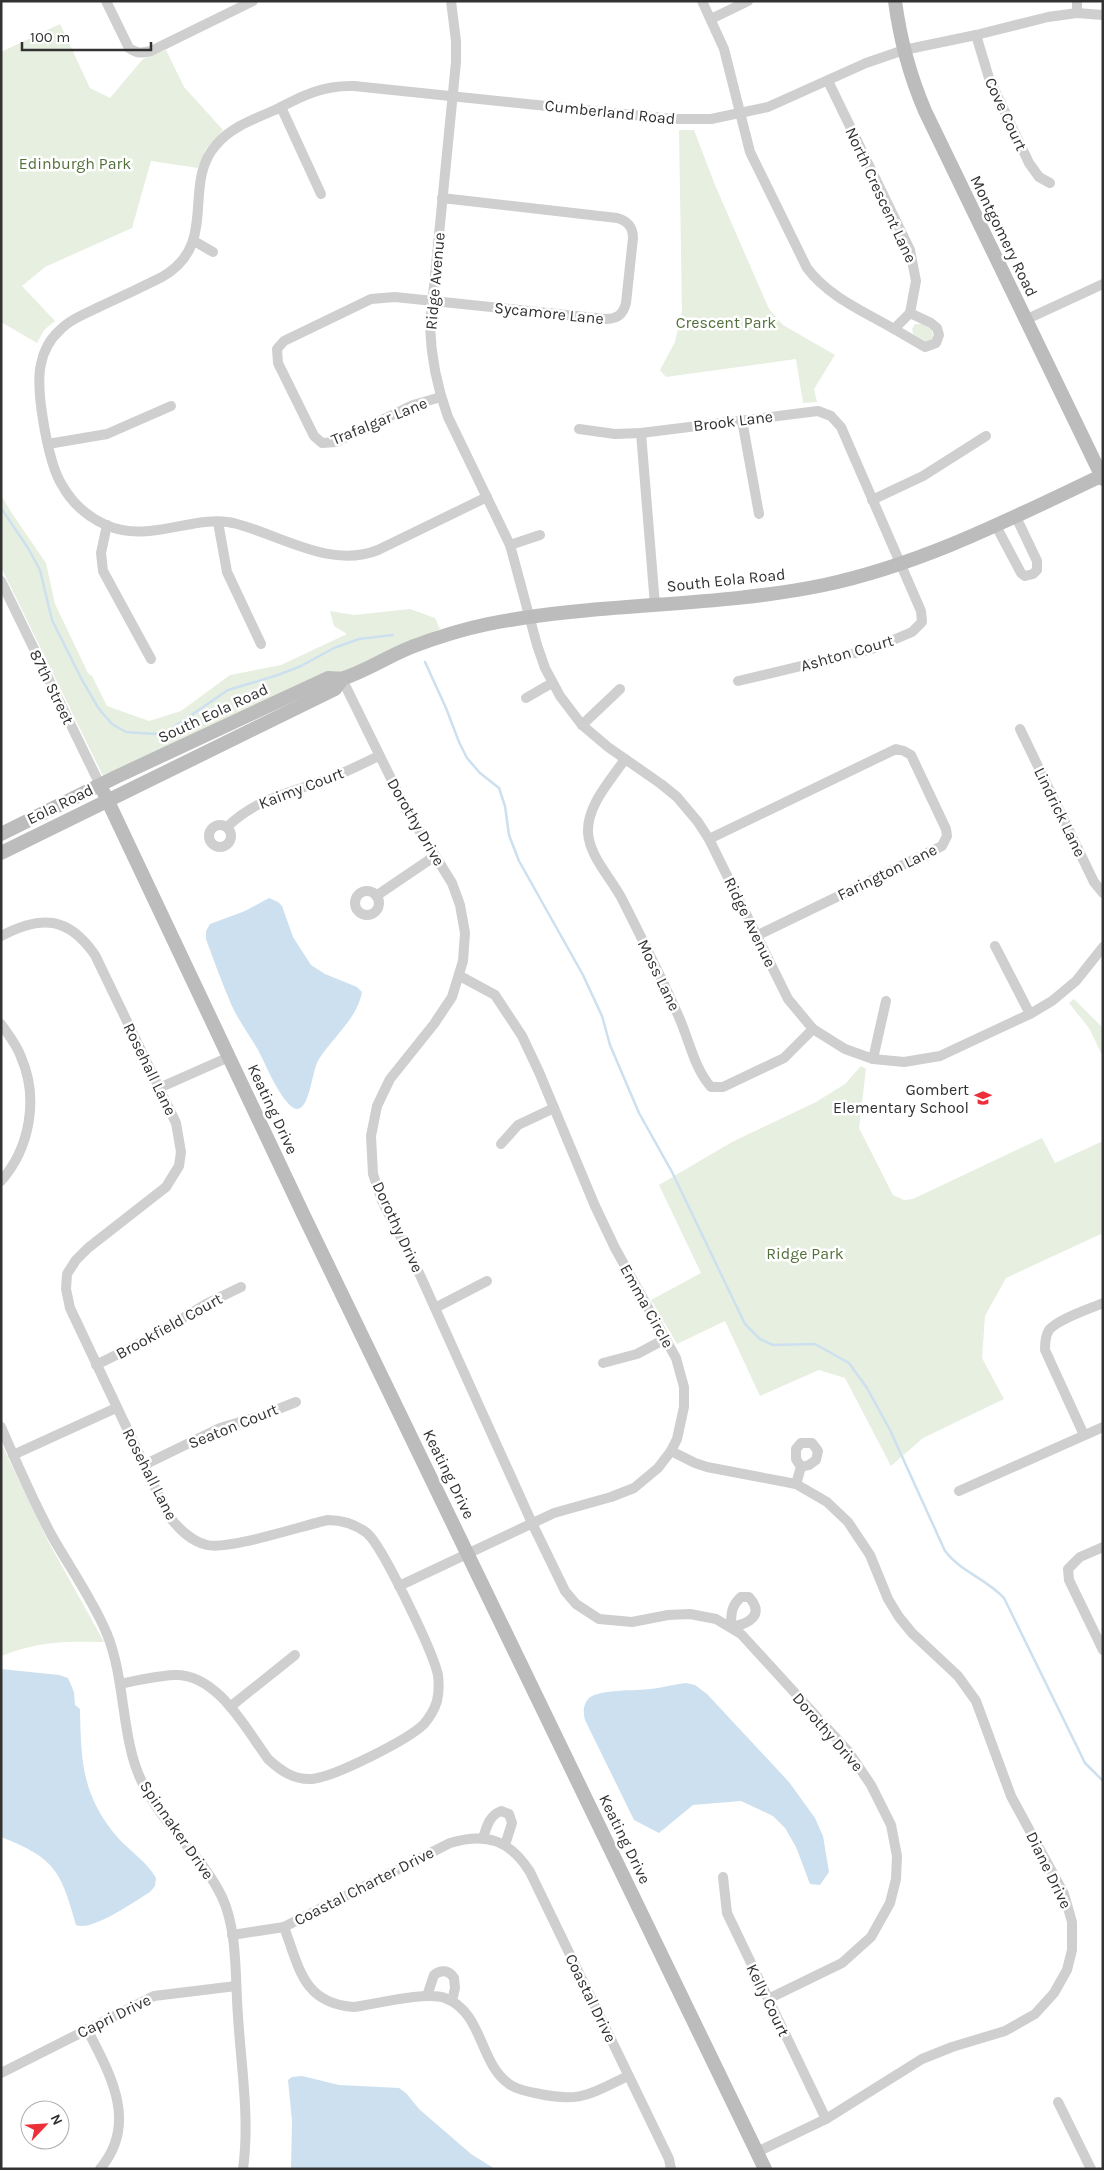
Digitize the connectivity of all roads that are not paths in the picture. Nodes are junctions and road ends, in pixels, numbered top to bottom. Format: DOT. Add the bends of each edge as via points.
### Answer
graph roads {
  1 [pos="106,1"];
  2 [pos="252,1"];
  3 [pos="451,1"];
  4 [pos="702,1"];
  5 [pos="748,1"];
  6 [pos="895,1"];
  7 [pos="1077,1"];
  8 [pos="1077,13"];
  9 [pos="1103,15"];
  10 [pos="711,19"];
  11 [pos="976,35"];
  12 [pos="904,50"];
  13 [pos="828,80"];
  14 [pos="453,96"];
  15 [pos="281,106"];
  16 [pos="740,114"];
  17 [pos="1050,184"];
  18 [pos="322,194"];
  19 [pos="442,198"];
  20 [pos="194,241"];
  21 [pos="213,252"];
  22 [pos="1103,284"];
  23 [pos="432,301"];
  24 [pos="910,313"];
  25 [pos="1025,320"];
  26 [pos="894,329"];
  27 [pos="440,397"];
  28 [pos="171,406"];
  29 [pos="742,420"];
  30 [pos="579,430"];
  31 [pos="641,433"];
  32 [pos="986,436"];
  33 [pos="48,444"];
  34 [pos="1102,476"];
  35 [pos="487,497"];
  36 [pos="872,500"];
  37 [pos="759,514"];
  38 [pos="1016,516"];
  39 [pos="218,522"];
  40 [pos="107,525"];
  41 [pos="996,526"];
  42 [pos="540,535"];
  43 [pos="510,545"];
  44 [pos="901,565"];
  45 [pos="1,580"];
  46 [pos="655,605"];
  47 [pos="530,618"];
  48 [pos="261,644"];
  49 [pos="151,659"];
  50 [pos="342,679"];
  51 [pos="738,681"];
  52 [pos="552,683"];
  53 [pos="620,689"];
  54 [pos="526,698"];
  55 [pos="582,725"];
  56 [pos="1020,729"];
  57 [pos="379,756"];
  58 [pos="625,759"];
  59 [pos="103,793"];
  60 [pos="227,827"];
  61 [pos="1,834"];
  62 [pos="709,839"];
  63 [pos="1,853"];
  64 [pos="435,856"];
  65 [pos="1103,893"];
  66 [pos="376,896"];
  67 [pos="1,936"];
  68 [pos="756,936"];
  69 [pos="995,946"];
  70 [pos="1101,953"];
  71 [pos="460,976"];
  72 [pos="886,1001"];
  73 [pos="1030,1014"];
  74 [pos="1,1024"];
  75 [pos="813,1029"];
  76 [pos="229,1056"];
  77 [pos="873,1059"];
  78 [pos="159,1088"];
  79 [pos="554,1108"];
  80 [pos="501,1144"];
  81 [pos="1,1181"];
  82 [pos="487,1281"];
  83 [pos="241,1287"];
  84 [pos="1103,1303"];
  85 [pos="435,1308"];
  86 [pos="665,1339"];
  87 [pos="603,1363"];
  88 [pos="96,1365"];
  89 [pos="296,1402"];
  90 [pos="116,1408"];
  91 [pos="1,1426"];
  92 [pos="1103,1427"];
  93 [pos="1084,1435"];
  94 [pos="672,1450"];
  95 [pos="13,1455"];
  96 [pos="144,1465"];
  97 [pos="801,1467"];
  98 [pos="796,1484"];
  99 [pos="959,1491"];
  100 [pos="532,1523"];
  101 [pos="1103,1547"];
  102 [pos="468,1554"];
  103 [pos="399,1586"];
  104 [pos="1103,1650"];
  105 [pos="295,1655"];
  106 [pos="120,1684"];
  107 [pos="230,1708"];
  108 [pos="483,1838"];
  109 [pos="495,1841"];
  110 [pos="505,1845"];
  111 [pos="723,1877"];
  112 [pos="284,1927"];
  113 [pos="232,1935"];
  114 [pos="236,1986"];
  115 [pos="427,1996"];
  116 [pos="768,1999"];
  117 [pos="452,2001"];
  118 [pos="87,2029"];
  119 [pos="1,2073"];
  120 [pos="628,2076"];
  121 [pos="1058,2102"];
  122 [pos="826,2119"];
  123 [pos="757,2152"];
  124 [pos="100,2169"];
  125 [pos="243,2169"];
  126 [pos="672,2169"];
  127 [pos="765,2169"];
  128 [pos="1091,2169"];
  1 -- 2 [label="street" via="129,48 135,53 151,52"];
  3 -- 14 [label="street, Ridge Avenue" via="456,40"];
  4 -- 10 [label="street"];
  5 -- 10 [label="street"];
  6 -- 12 [label="street, Montgomery Road"];
  7 -- 8 [label="street"];
  8 -- 9 [label="street, Cumberland Road"];
  8 -- 11 [label="street, Cumberland Road"];
  10 -- 16 [label="street" via="724,49"];
  11 -- 12 [label="street, Cumberland Road"];
  11 -- 17 [label="street, Cove Court" via="988,78 1029,164 1039,177"];
  12 -- 13 [label="street, Cumberland Road"];
  12 -- 25 [label="street, Montgomery Road" via="925,111"];
  13 -- 16 [label="street, Cumberland Road" via="768,107"];
  13 -- 24 [label="street, North Crescent Lane" via="910,250 916,281"];
  14 -- 15 [label="street, Cumberland Road" via="337,86 318,90"];
  14 -- 16 [label="street, Cumberland Road" via="672,119 711,119"];
  14 -- 19 [label="street, Ridge Avenue"];
  15 -- 18 [label="street"];
  15 -- 20 [label="street, Cumberland Road" via="229,132 214,146 202,175"];
  16 -- 26 [label="street" via="750,152 808,268 838,297"];
  19 -- 23 [label="street, Ridge Avenue"];
  19 -- 23 [label="street, Sycamore Lane" via="617,218 628,223 634,238 625,310 616,318"];
  20 -- 21 [label="street"];
  20 -- 33 [label="street, Cumberland Road" via="185,259 171,272 68,322 52,339 41,363 39,378"];
  22 -- 25 [label="street"];
  23 -- 27 [label="street, Ridge Avenue" via="432,353"];
  23 -- 27 [label="street, Trafalgar Lane" via="387,296 371,299 284,341 277,349 278,363 314,436 322,443 336,442 413,405"];
  24 -- 26 [label="street"];
  24 -- 26 [label="street" via="937,328 936,343 925,347"];
  25 -- 34 [label="street, Montgomery Road"];
  27 -- 35 [label="street, Ridge Avenue"];
  28 -- 33 [label="street" via="107,434"];
  29 -- 31 [label="street, Brook Lane"];
  29 -- 36 [label="street, Brook Lane" via="818,411 831,416 841,427"];
  29 -- 37 [label="street"];
  30 -- 31 [label="street, Brook Lane"];
  31 -- 46 [label="street"];
  32 -- 36 [label="street" via="923,476"];
  33 -- 40 [label="street, Cumberland Road" via="56,473 68,494 82,510"];
  34 -- 38 [label="street, South Eola Road"];
  35 -- 39 [label="street, Cumberland Road" via="378,550 359,556 326,554 236,524"];
  35 -- 43 [label="street, Ridge Avenue"];
  36 -- 44 [label="street, Brook Lane"];
  38 -- 41 [label="street, South Eola Road"];
  38 -- 41 [label="street" via="1037,561 1037,570 1033,574 1025,576 1021,573"];
  39 -- 40 [label="street, Cumberland Road" via="148,532"];
  39 -- 48 [label="street" via="227,572"];
  40 -- 49 [label="street" via="101,553 103,571"];
  41 -- 44 [label="street, South Eola Road"];
  42 -- 43 [label="street"];
  43 -- 47 [label="street, Ridge Avenue"];
  44 -- 46 [label="street, South Eola Road" via="798,590"];
  44 -- 51 [label="street, Ashton Court" via="921,611 922,622 912,632 872,649"];
  45 -- 59 [label="street, 87th Street"];
  46 -- 47 [label="street, South Eola Road"];
  47 -- 50 [label="street, South Eola Road" via="485,625 415,645"];
  47 -- 52 [label="street, Ridge Avenue"];
  50 -- 57 [label="street, Dorothy Drive"];
  50 -- 59 [label="street, South Eola Road" via="335,689"];
  52 -- 54 [label="street"];
  52 -- 55 [label="street, Ridge Avenue"];
  53 -- 55 [label="street"];
  55 -- 58 [label="street, Ridge Avenue"];
  56 -- 65 [label="street, Lindrick Lane" via="1094,882"];
  57 -- 60 [label="street, Kaimy Court" via="331,778 261,802"];
  57 -- 64 [label="street, Dorothy Drive"];
  58 -- 62 [label="street, Ridge Avenue" via="677,797"];
  58 -- 75 [label="street, Moss Lane" via="591,812 589,842 677,1012 702,1077 711,1087 723,1087 788,1055"];
  59 -- 61 [label="street, Eola Road"];
  59 -- 63 [label="street, Eola Road"];
  59 -- 76 [label="street, Keating Drive"];
  62 -- 68 [label="street, Ridge Avenue"];
  62 -- 68 [label="street, Farington Lane" via="896,749 911,756 944,822 947,836 942,846"];
  64 -- 66 [label="street"];
  64 -- 71 [label="street, Dorothy Drive" via="452,884 464,920 465,947"];
  67 -- 78 [label="street, Rosehall Lane" via="30,923 46,922 61,925 86,942"];
  68 -- 75 [label="street, Ridge Avenue" via="788,999"];
  69 -- 73 [label="street"];
  70 -- 73 [label="street, Ridge Avenue" via="1070,988"];
  71 -- 79 [label="street, Emma Circle" via="490,991 503,1004 530,1053"];
  71 -- 85 [label="street, Dorothy Drive" via="444,1010 390,1079 377,1106 370,1136 377,1188"];
  72 -- 77 [label="street"];
  73 -- 77 [label="street, Ridge Avenue" via="940,1056 911,1062"];
  74 -- 81 [label="street" via="21,1056 28,1075 30,1105 29,1127 20,1153"];
  75 -- 77 [label="street, Ridge Avenue" via="845,1050"];
  76 -- 78 [label="street"];
  76 -- 102 [label="street, Keating Drive"];
  78 -- 88 [label="street, Rosehall Lane" via="180,1138 181,1152 175,1174 166,1187 88,1248 68,1274 66,1289 70,1308"];
  79 -- 80 [label="street" via="518,1125"];
  79 -- 86 [label="street, Emma Circle" via="594,1206"];
  82 -- 85 [label="street"];
  83 -- 88 [label="street, Brookfield Court"];
  84 -- 93 [label="street" via="1054,1326 1046,1336 1045,1345"];
  85 -- 100 [label="street, Dorothy Drive"];
  86 -- 87 [label="street" via="637,1354"];
  86 -- 94 [label="street, Emma Circle" via="679,1367 684,1387 683,1416"];
  88 -- 90 [label="street, Rosehall Lane"];
  89 -- 96 [label="street, Seaton Court" via="220,1428"];
  90 -- 95 [label="street"];
  90 -- 96 [label="street, Rosehall Lane"];
  91 -- 95 [label="street, Spinnaker Drive"];
  92 -- 93 [label="street"];
  93 -- 99 [label="street"];
  94 -- 98 [label="street, Diane Drive" via="708,1467"];
  94 -- 100 [label="street, Emma Circle" via="658,1468 634,1488 561,1510"];
  95 -- 106 [label="street, Spinnaker Drive" via="46,1524 99,1618 115,1658"];
  96 -- 103 [label="street, Rosehall Lane" via="168,1515 194,1540 222,1545 340,1520 352,1524 373,1540"];
  97 -- 98 [label="street"];
  98 -- 122 [label="street, Diane Drive" via="827,1502 848,1522 870,1555 899,1618 958,1676 974,1697 1012,1796 1064,1894 1073,1936 1067,1970 1054,1993 1035,2014 1005,2031 922,2059"];
  100 -- 102 [label="street, Emma Circle"];
  100 -- 116 [label="street, Dorothy Drive" via="565,1591 576,1604 599,1619 632,1622 690,1614 716,1619 741,1634 858,1765 888,1817 897,1856 893,1896 883,1918 867,1941 842,1963"];
  101 -- 104 [label="street" via="1080,1557 1068,1569 1069,1580"];
  102 -- 103 [label="street, Emma Circle"];
  102 -- 123 [label="street, Keating Drive"];
  103 -- 107 [label="street, Rosehall Lane" via="438,1676 439,1690 433,1713 411,1735 339,1771 311,1779 298,1778 286,1774 268,1759"];
  105 -- 107 [label="street"];
  106 -- 107 [label="street, Rosehall Lane" via="176,1674 191,1677 215,1690"];
  106 -- 113 [label="street, Spinnaker Drive" via="130,1744 141,1782 213,1880 223,1899"];
  108 -- 109 [label="street, Coastal Charter Drive"];
  108 -- 110 [label="street" via="489,1820 501,1811 509,1814 512,1823"];
  108 -- 112 [label="street, Coastal Charter Drive" via="450,1843"];
  109 -- 110 [label="street, Coastal Drive"];
  110 -- 120 [label="street, Coastal Drive" via="515,1851 530,1872"];
  111 -- 116 [label="street, Kelly Court" via="727,1913"];
  112 -- 113 [label="street, Coastal Charter Drive"];
  112 -- 115 [label="street" via="304,1980 314,1993 331,2003 354,2007"];
  113 -- 114 [label="street, Spinnaker Drive"];
  114 -- 118 [label="street, Capri Drive" via="154,1996"];
  114 -- 125 [label="street, Spinnaker Drive" via="246,2132"];
  115 -- 117 [label="street"];
  115 -- 117 [label="street" via="434,1975 446,1971 454,1978"];
  116 -- 122 [label="street, Kelly Court"];
  117 -- 120 [label="street" via="473,2022 500,2076 518,2089 569,2099 591,2094"];
  118 -- 119 [label="street, Capri Drive"];
  118 -- 124 [label="street" via="114,2084 119,2109 114,2147"];
  120 -- 126 [label="street, Coastal Drive"];
  121 -- 128 [label="street"];
  122 -- 123 [label="street, Diane Drive"];
  123 -- 127 [label="street, Keating Drive"];
}
